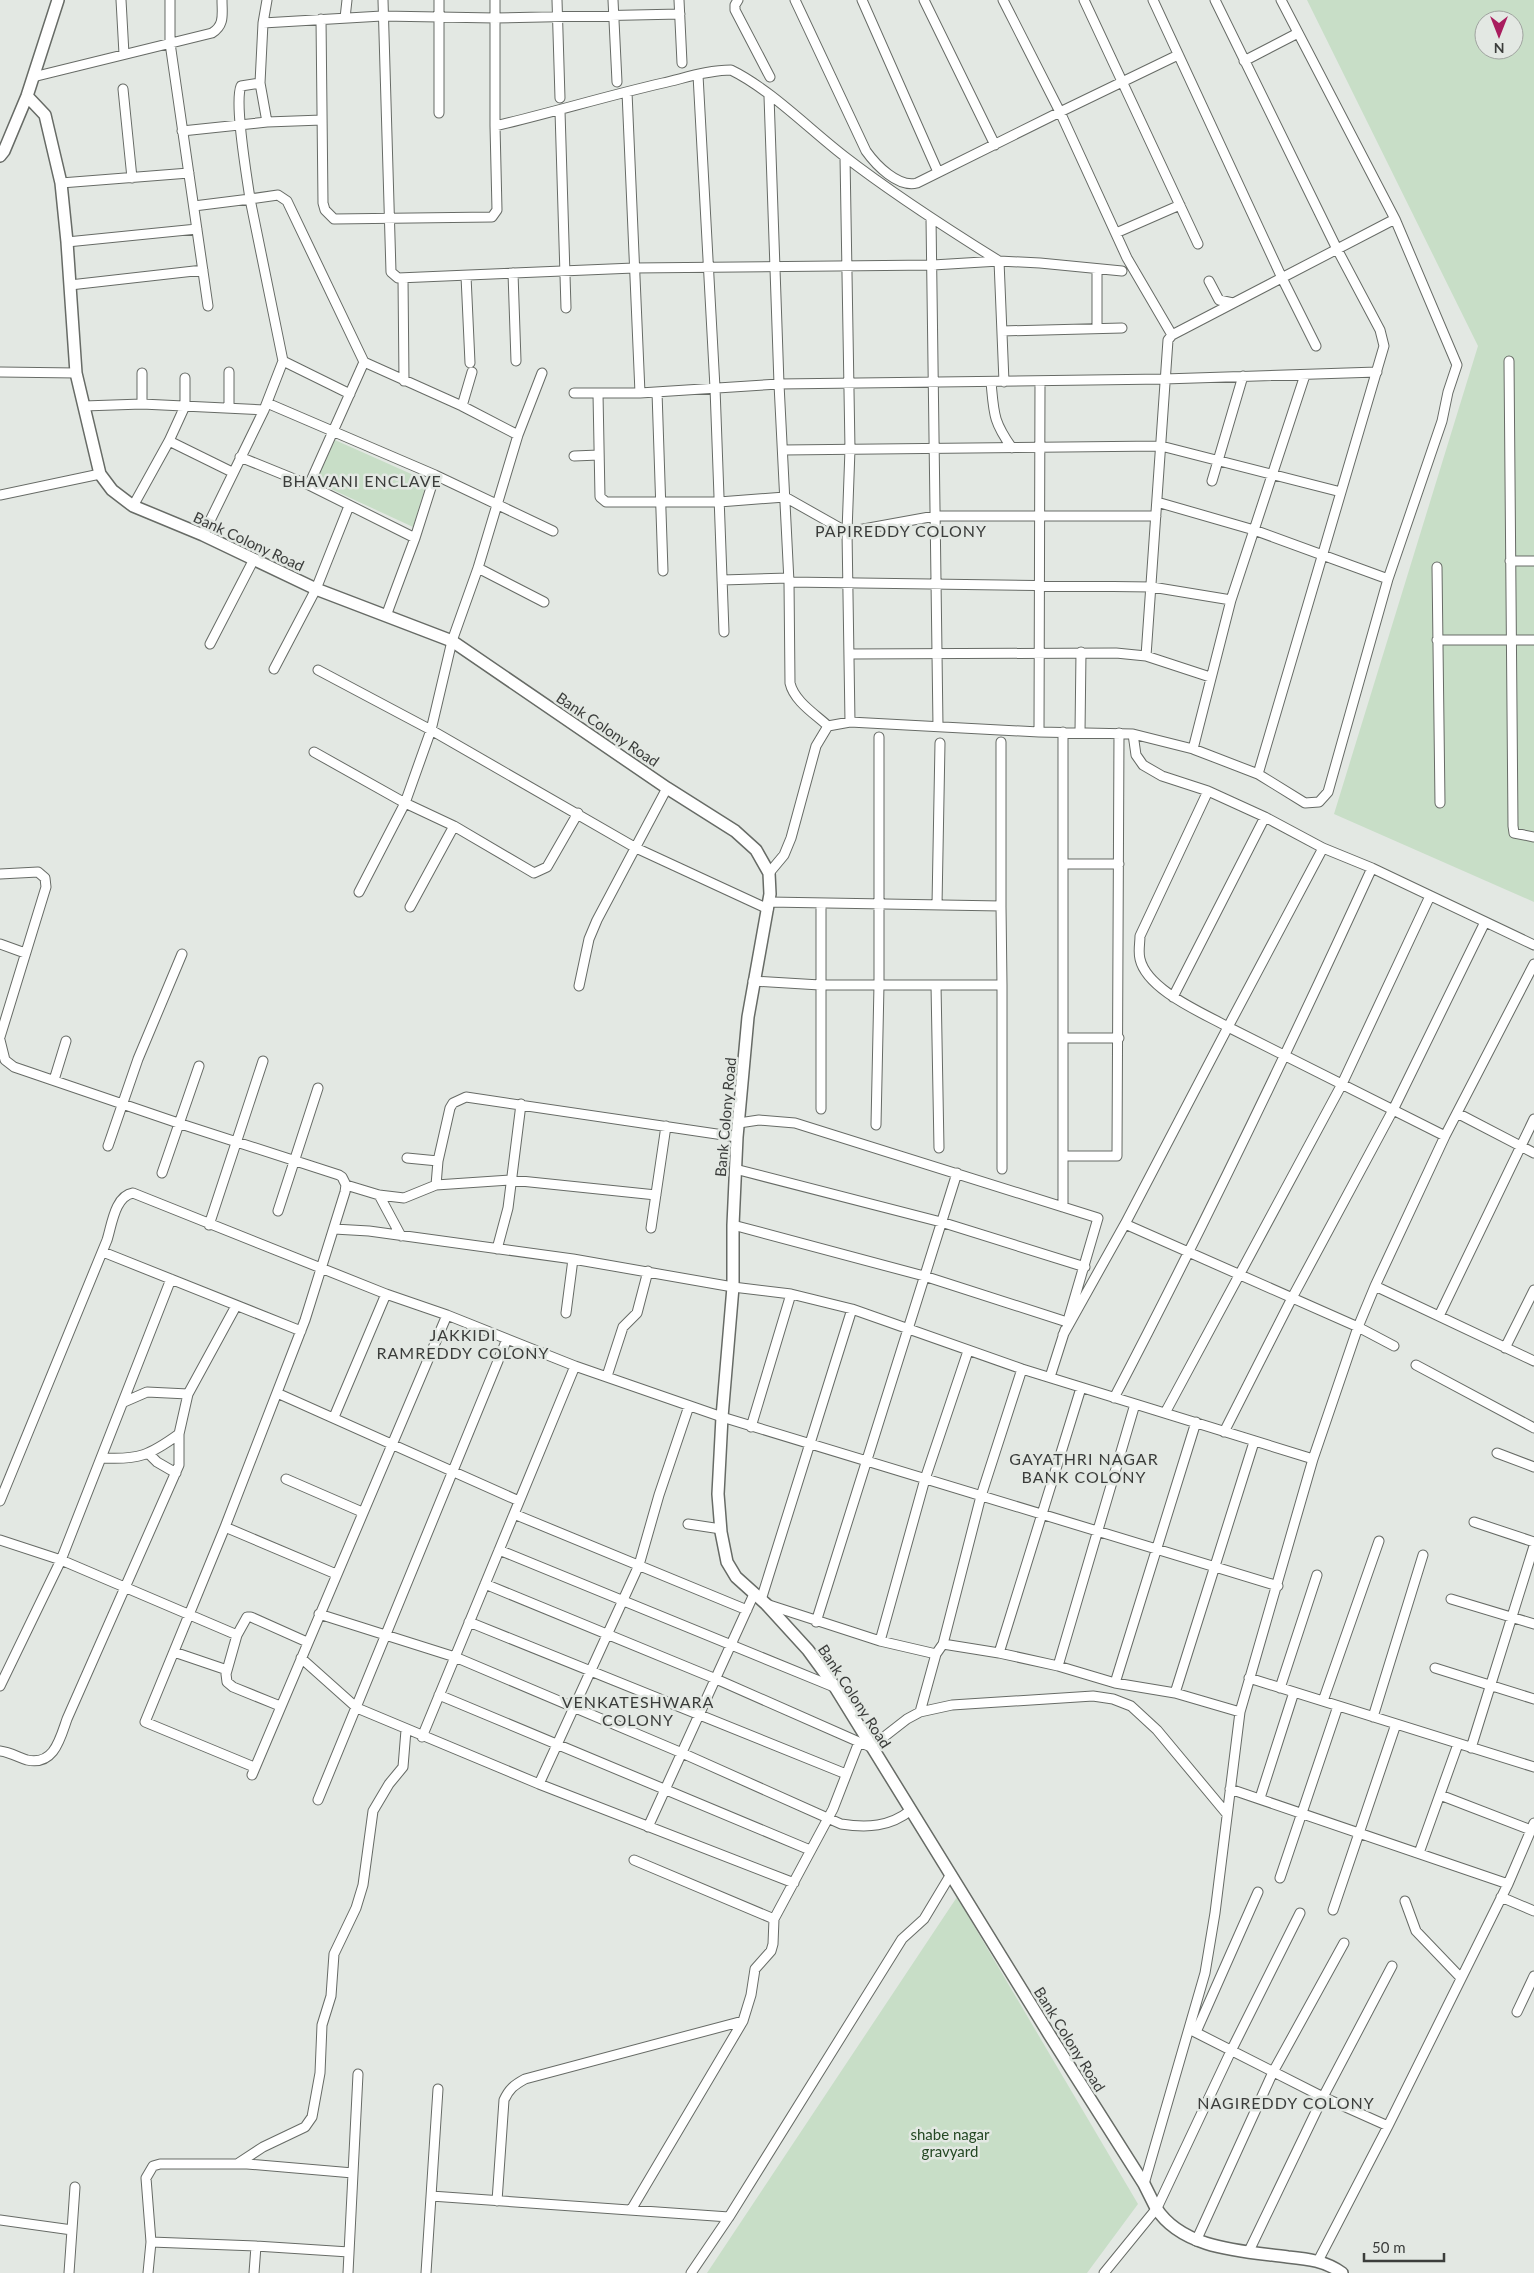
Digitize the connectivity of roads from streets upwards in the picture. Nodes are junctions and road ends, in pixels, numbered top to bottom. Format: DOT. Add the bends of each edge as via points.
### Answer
graph roads {
  1 [pos="58,0"];
  2 [pos="121,0"];
  3 [pos="170,0"];
  4 [pos="222,0"];
  5 [pos="267,0"];
  6 [pos="347,0"];
  7 [pos="383,0"];
  8 [pos="439,0"];
  9 [pos="495,0"];
  10 [pos="557,0"];
  11 [pos="613,0"];
  12 [pos="679,0"];
  13 [pos="738,0"];
  14 [pos="795,0"];
  15 [pos="862,0"];
  16 [pos="924,0"];
  17 [pos="1003,0"];
  18 [pos="1084,0"];
  19 [pos="1153,0"];
  20 [pos="1215,0"];
  21 [pos="1281,0"];
  22 [pos="680,14"];
  23 [pos="614,15"];
  24 [pos="382,16"];
  25 [pos="439,17"];
  26 [pos="558,17"];
  27 [pos="345,18"];
  28 [pos="495,18"];
  29 [pos="321,19"];
  30 [pos="262,22"];
  31 [pos="1298,34"];
  32 [pos="170,43"];
  33 [pos="124,54"];
  34 [pos="1178,55"];
  35 [pos="1244,61"];
  36 [pos="682,63"];
  37 [pos="698,75"];
  38 [pos="33,77"];
  39 [pos="770,77"];
  40 [pos="618,82"];
  41 [pos="1123,82"];
  42 [pos="260,84"];
  43 [pos="123,89"];
  44 [pos="627,92"];
  45 [pos="27,96"];
  46 [pos="769,96"];
  47 [pos="560,98"];
  48 [pos="560,111"];
  49 [pos="1060,112"];
  50 [pos="439,113"];
  51 [pos="322,120"];
  52 [pos="267,122"];
  53 [pos="240,125"];
  54 [pos="494,126"];
  55 [pos="182,131"];
  56 [pos="995,145"];
  57 [pos="0,156"];
  58 [pos="845,157"];
  59 [pos="189,172"];
  60 [pos="938,172"];
  61 [pos="132,178"];
  62 [pos="61,183"];
  63 [pos="250,199"];
  64 [pos="1180,205"];
  65 [pos="194,206"];
  66 [pos="390,218"];
  67 [pos="931,218"];
  68 [pos="1395,219"];
  69 [pos="197,228"];
  70 [pos="1116,233"];
  71 [pos="67,242"];
  72 [pos="1198,244"];
  73 [pos="1337,249"];
  74 [pos="999,262"];
  75 [pos="847,265"];
  76 [pos="933,265"];
  77 [pos="776,267"];
  78 [pos="634,268"];
  79 [pos="708,268"];
  80 [pos="1097,269"];
  81 [pos="203,270"];
  82 [pos="564,270"];
  83 [pos="1122,272"];
  84 [pos="514,273"];
  85 [pos="466,276"];
  86 [pos="403,278"];
  87 [pos="1282,278"];
  88 [pos="1209,281"];
  89 [pos="70,285"];
  90 [pos="1233,303"];
  91 [pos="208,306"];
  92 [pos="566,308"];
  93 [pos="1097,328"];
  94 [pos="1122,328"];
  95 [pos="1002,331"];
  96 [pos="1172,335"];
  97 [pos="1316,346"];
  98 [pos="283,361"];
  99 [pos="1509,361"];
  100 [pos="364,362"];
  101 [pos="516,362"];
  102 [pos="0,372"];
  103 [pos="229,372"];
  104 [pos="542,372"];
  105 [pos="1377,372"];
  106 [pos="76,373"];
  107 [pos="142,373"];
  108 [pos="1306,375"];
  109 [pos="1242,376"];
  110 [pos="185,378"];
  111 [pos="1164,379"];
  112 [pos="404,381"];
  113 [pos="849,382"];
  114 [pos="934,382"];
  115 [pos="990,382"];
  116 [pos="1004,382"];
  117 [pos="1040,382"];
  118 [pos="779,384"];
  119 [pos="715,388"];
  120 [pos="657,392"];
  121 [pos="574,393"];
  122 [pos="640,393"];
  123 [pos="350,394"];
  124 [pos="598,394"];
  125 [pos="142,404"];
  126 [pos="84,406"];
  127 [pos="185,406"];
  128 [pos="462,406"];
  129 [pos="229,407"];
  130 [pos="265,407"];
  131 [pos="333,431"];
  132 [pos="518,435"];
  133 [pos="169,441"];
  134 [pos="1161,446"];
  135 [pos="1012,448"];
  136 [pos="1040,448"];
  137 [pos="850,449"];
  138 [pos="935,449"];
  139 [pos="782,450"];
  140 [pos="599,455"];
  141 [pos="574,456"];
  142 [pos="240,457"];
  143 [pos="1218,460"];
  144 [pos="232,472"];
  145 [pos="100,474"];
  146 [pos="1272,474"];
  147 [pos="435,475"];
  148 [pos="1212,481"];
  149 [pos="308,485"];
  150 [pos="1341,492"];
  151 [pos="0,495"];
  152 [pos="785,497"];
  153 [pos="661,502"];
  154 [pos="719,502"];
  155 [pos="1157,502"];
  156 [pos="497,503"];
  157 [pos="133,506"];
  158 [pos="349,506"];
  159 [pos="935,516"];
  160 [pos="1040,516"];
  161 [pos="1156,516"];
  162 [pos="1254,530"];
  163 [pos="553,531"];
  164 [pos="847,532"];
  165 [pos="203,535"];
  166 [pos="415,538"];
  167 [pos="1324,557"];
  168 [pos="254,559"];
  169 [pos="1510,561"];
  170 [pos="1534,561"];
  171 [pos="1437,567"];
  172 [pos="478,568"];
  173 [pos="663,571"];
  174 [pos="1388,579"];
  175 [pos="722,580"];
  176 [pos="789,580"];
  177 [pos="849,583"];
  178 [pos="936,584"];
  179 [pos="1039,586"];
  180 [pos="1152,587"];
  181 [pos="316,589"];
  182 [pos="1230,600"];
  183 [pos="544,602"];
  184 [pos="386,616"];
  185 [pos="724,632"];
  186 [pos="1437,640"];
  187 [pos="1512,640"];
  188 [pos="1534,640"];
  189 [pos="452,641"];
  190 [pos="210,644"];
  191 [pos="1039,652"];
  192 [pos="1081,652"];
  193 [pos="937,653"];
  194 [pos="850,654"];
  195 [pos="1146,656"];
  196 [pos="274,668"];
  197 [pos="318,670"];
  198 [pos="1210,678"];
  199 [pos="850,722"];
  200 [pos="828,726"];
  201 [pos="938,726"];
  202 [pos="431,730"];
  203 [pos="1039,732"];
  204 [pos="1063,732"];
  205 [pos="1080,732"];
  206 [pos="1119,733"];
  207 [pos="1134,734"];
  208 [pos="879,737"];
  209 [pos="1001,742"];
  210 [pos="940,743"];
  211 [pos="1193,750"];
  212 [pos="314,752"];
  213 [pos="1258,774"];
  214 [pos="666,788"];
  215 [pos="1208,791"];
  216 [pos="405,803"];
  217 [pos="1440,803"];
  218 [pos="578,812"];
  219 [pos="1265,817"];
  220 [pos="454,826"];
  221 [pos="1534,837"];
  222 [pos="636,848"];
  223 [pos="1323,848"];
  224 [pos="1064,864"];
  225 [pos="1119,864"];
  226 [pos="1372,868"];
  227 [pos="769,873"];
  228 [pos="0,874"];
  229 [pos="359,892"];
  230 [pos="1430,896"];
  231 [pos="821,903"];
  232 [pos="879,904"];
  233 [pos="768,905"];
  234 [pos="937,905"];
  235 [pos="1000,906"];
  236 [pos="410,907"];
  237 [pos="1485,922"];
  238 [pos="0,944"];
  239 [pos="1534,945"];
  240 [pos="25,953"];
  241 [pos="182,954"];
  242 [pos="1534,964"];
  243 [pos="753,981"];
  244 [pos="820,985"];
  245 [pos="879,985"];
  246 [pos="936,985"];
  247 [pos="1002,985"];
  248 [pos="579,986"];
  249 [pos="1173,997"];
  250 [pos="1228,1027"];
  251 [pos="0,1036"];
  252 [pos="1064,1038"];
  253 [pos="1119,1038"];
  254 [pos="0,1040"];
  255 [pos="66,1041"];
  256 [pos="1286,1055"];
  257 [pos="262,1062"];
  258 [pos="199,1066"];
  259 [pos="54,1080"];
  260 [pos="1342,1084"];
  261 [pos="318,1088"];
  262 [pos="123,1103"];
  263 [pos="521,1104"];
  264 [pos="821,1109"];
  265 [pos="1393,1110"];
  266 [pos="1458,1113"];
  267 [pos="1534,1119"];
  268 [pos="178,1123"];
  269 [pos="739,1123"];
  270 [pos="876,1125"];
  271 [pos="666,1126"];
  272 [pos="1445,1136"];
  273 [pos="737,1137"];
  274 [pos="236,1142"];
  275 [pos="108,1146"];
  276 [pos="1520,1146"];
  277 [pos="939,1148"];
  278 [pos="1534,1153"];
  279 [pos="1063,1156"];
  280 [pos="407,1158"];
  281 [pos="438,1161"];
  282 [pos="294,1162"];
  283 [pos="735,1169"];
  284 [pos="1002,1169"];
  285 [pos="162,1173"];
  286 [pos="957,1173"];
  287 [pos="511,1180"];
  288 [pos="346,1185"];
  289 [pos="436,1185"];
  290 [pos="379,1195"];
  291 [pos="656,1195"];
  292 [pos="1063,1207"];
  293 [pos="278,1211"];
  294 [pos="941,1222"];
  295 [pos="1125,1224"];
  296 [pos="209,1225"];
  297 [pos="733,1225"];
  298 [pos="652,1228"];
  299 [pos="334,1229"];
  300 [pos="401,1236"];
  301 [pos="497,1249"];
  302 [pos="102,1252"];
  303 [pos="1190,1253"];
  304 [pos="573,1259"];
  305 [pos="1085,1267"];
  306 [pos="320,1268"];
  307 [pos="648,1271"];
  308 [pos="1240,1275"];
  309 [pos="924,1276"];
  310 [pos="171,1279"];
  311 [pos="1375,1286"];
  312 [pos="733,1287"];
  313 [pos="1534,1290"];
  314 [pos="386,1294"];
  315 [pos="791,1294"];
  316 [pos="1292,1298"];
  317 [pos="236,1306"];
  318 [pos="852,1309"];
  319 [pos="566,1313"];
  320 [pos="447,1315"];
  321 [pos="1439,1316"];
  322 [pos="1068,1322"];
  323 [pos="1358,1327"];
  324 [pos="908,1328"];
  325 [pos="300,1331"];
  326 [pos="1064,1335"];
  327 [pos="506,1340"];
  328 [pos="1394,1346"];
  329 [pos="1505,1348"];
  330 [pos="968,1351"];
  331 [pos="1534,1361"];
  332 [pos="1416,1365"];
  333 [pos="575,1366"];
  334 [pos="1022,1369"];
  335 [pos="607,1376"];
  336 [pos="1050,1377"];
  337 [pos="1080,1388"];
  338 [pos="277,1393"];
  339 [pos="188,1394"];
  340 [pos="1114,1398"];
  341 [pos="124,1402"];
  342 [pos="1136,1404"];
  343 [pos="689,1406"];
  344 [pos="1165,1413"];
  345 [pos="334,1417"];
  346 [pos="722,1417"];
  347 [pos="1196,1422"];
  348 [pos="751,1427"];
  349 [pos="1534,1428"];
  350 [pos="1224,1432"];
  351 [pos="179,1434"];
  352 [pos="391,1442"];
  353 [pos="1254,1442"];
  354 [pos="809,1444"];
  355 [pos="1497,1453"];
  356 [pos="149,1454"];
  357 [pos="102,1458"];
  358 [pos="1313,1459"];
  359 [pos="866,1462"];
  360 [pos="1534,1466"];
  361 [pos="453,1471"];
  362 [pos="176,1473"];
  363 [pos="286,1479"];
  364 [pos="925,1479"];
  365 [pos="981,1496"];
  366 [pos="0,1501"];
  367 [pos="519,1501"];
  368 [pos="362,1512"];
  369 [pos="514,1514"];
  370 [pos="1040,1514"];
  371 [pos="1474,1522"];
  372 [pos="688,1524"];
  373 [pos="225,1527"];
  374 [pos="721,1528"];
  375 [pos="1097,1532"];
  376 [pos="0,1540"];
  377 [pos="1379,1541"];
  378 [pos="1534,1542"];
  379 [pos="1534,1546"];
  380 [pos="1156,1549"];
  381 [pos="499,1550"];
  382 [pos="1423,1555"];
  383 [pos="61,1560"];
  384 [pos="639,1565"];
  385 [pos="1214,1567"];
  386 [pos="336,1574"];
  387 [pos="1317,1575"];
  388 [pos="485,1584"];
  389 [pos="1278,1586"];
  390 [pos="126,1587"];
  391 [pos="760,1599"];
  392 [pos="1451,1599"];
  393 [pos="623,1600"];
  394 [pos="746,1610"];
  395 [pos="319,1614"];
  396 [pos="187,1615"];
  397 [pos="1512,1618"];
  398 [pos="469,1622"];
  399 [pos="816,1622"];
  400 [pos="1534,1624"];
  401 [pos="237,1635"];
  402 [pos="387,1635"];
  403 [pos="607,1635"];
  404 [pos="880,1640"];
  405 [pos="307,1642"];
  406 [pos="943,1644"];
  407 [pos="731,1645"];
  408 [pos="174,1652"];
  409 [pos="999,1653"];
  410 [pos="936,1654"];
  411 [pos="455,1657"];
  412 [pos="300,1658"];
  413 [pos="1058,1666"];
  414 [pos="1435,1668"];
  415 [pos="227,1670"];
  416 [pos="590,1672"];
  417 [pos="1249,1678"];
  418 [pos="716,1679"];
  419 [pos="1115,1683"];
  420 [pos="0,1686"];
  421 [pos="835,1687"];
  422 [pos="1490,1687"];
  423 [pos="1280,1688"];
  424 [pos="1294,1692"];
  425 [pos="1175,1693"];
  426 [pos="439,1695"];
  427 [pos="1534,1699"];
  428 [pos="1323,1701"];
  429 [pos="280,1706"];
  430 [pos="1338,1706"];
  431 [pos="574,1707"];
  432 [pos="357,1708"];
  433 [pos="920,1712"];
  434 [pos="1240,1712"];
  435 [pos="699,1716"];
  436 [pos="1373,1717"];
  437 [pos="1396,1724"];
  438 [pos="406,1730"];
  439 [pos="422,1737"];
  440 [pos="859,1742"];
  441 [pos="557,1744"];
  442 [pos="1458,1744"];
  443 [pos="871,1747"];
  444 [pos="1471,1748"];
  445 [pos="0,1751"];
  446 [pos="682,1753"];
  447 [pos="1534,1767"];
  448 [pos="846,1774"];
  449 [pos="539,1784"];
  450 [pos="1230,1789"];
  451 [pos="666,1790"];
  452 [pos="1440,1796"];
  453 [pos="1260,1798"];
  454 [pos="318,1800"];
  455 [pos="910,1810"];
  456 [pos="1302,1812"];
  457 [pos="1227,1814"];
  458 [pos="829,1818"];
  459 [pos="1532,1826"];
  460 [pos="648,1827"];
  461 [pos="1359,1833"];
  462 [pos="810,1850"];
  463 [pos="1419,1853"];
  464 [pos="634,1860"];
  465 [pos="951,1874"];
  466 [pos="1280,1878"];
  467 [pos="794,1883"];
  468 [pos="1508,1884"];
  469 [pos="1258,1892"];
  470 [pos="1501,1897"];
  471 [pos="1405,1901"];
  472 [pos="1333,1910"];
  473 [pos="1534,1911"];
  474 [pos="1300,1913"];
  475 [pos="774,1919"];
  476 [pos="1344,1943"];
  477 [pos="1392,1966"];
  478 [pos="1534,1976"];
  479 [pos="1461,1978"];
  480 [pos="1517,2012"];
  481 [pos="744,2021"];
  482 [pos="1192,2030"];
  483 [pos="1230,2051"];
  484 [pos="1273,2072"];
  485 [pos="358,2074"];
  486 [pos="438,2089"];
  487 [pos="1323,2097"];
  488 [pos="1388,2126"];
  489 [pos="237,2164"];
  490 [pos="353,2173"];
  491 [pos="1144,2184"];
  492 [pos="75,2187"];
  493 [pos="431,2196"];
  494 [pos="497,2201"];
  495 [pos="1157,2208"];
  496 [pos="631,2210"];
  497 [pos="729,2217"];
  498 [pos="0,2220"];
  499 [pos="72,2230"];
  500 [pos="1196,2240"];
  501 [pos="151,2242"];
  502 [pos="256,2246"];
  503 [pos="1250,2251"];
  504 [pos="349,2252"];
  505 [pos="1318,2261"];
  506 [pos="69,2273"];
  507 [pos="148,2273"];
  508 [pos="254,2273"];
  509 [pos="348,2273"];
  510 [pos="426,2273"];
  511 [pos="691,2273"];
  512 [pos="1104,2273"];
  513 [pos="1342,2273"];
  1 -- 38 [label="street"];
  2 -- 33 [label="street"];
  3 -- 32 [label="street"];
  4 -- 32 [label="street" via="219,29 212,34"];
  5 -- 30 [label="street"];
  6 -- 27 [label="street"];
  7 -- 24 [label="street"];
  8 -- 25 [label="street"];
  9 -- 28 [label="street"];
  10 -- 26 [label="street"];
  11 -- 23 [label="street"];
  12 -- 22 [label="street"];
  13 -- 39 [label="street" via="735,10"];
  14 -- 60 [label="street" via="870,157 909,185"];
  15 -- 60 [label="street"];
  16 -- 56 [label="street"];
  17 -- 49 [label="street"];
  18 -- 41 [label="street"];
  19 -- 34 [label="street"];
  20 -- 35 [label="street"];
  21 -- 31 [label="street"];
  22 -- 23 [label="street"];
  22 -- 36 [label="street"];
  23 -- 26 [label="street"];
  23 -- 40 [label="street"];
  24 -- 25 [label="street"];
  24 -- 27 [label="street"];
  24 -- 66 [label="street"];
  25 -- 28 [label="street"];
  25 -- 50 [label="street"];
  26 -- 28 [label="street"];
  26 -- 47 [label="street"];
  27 -- 29 [label="street"];
  28 -- 54 [label="street"];
  29 -- 30 [label="street"];
  29 -- 51 [label="street"];
  30 -- 42 [label="street"];
  31 -- 35 [label="street"];
  31 -- 68 [label="street"];
  32 -- 33 [label="street"];
  32 -- 55 [label="street"];
  33 -- 38 [label="street"];
  34 -- 41 [label="street"];
  34 -- 87 [label="street"];
  35 -- 73 [label="street"];
  37 -- 44 [label="street"];
  37 -- 46 [label="street" via="731,70"];
  37 -- 79 [label="street"];
  38 -- 45 [label="street"];
  41 -- 49 [label="street"];
  41 -- 64 [label="street"];
  42 -- 52 [label="street"];
  42 -- 53 [label="street" via="241,86"];
  43 -- 61 [label="street"];
  44 -- 48 [label="street"];
  44 -- 78 [label="street"];
  45 -- 57 [label="street"];
  45 -- 62 [label="street, Bank Colony Road" via="45,115"];
  46 -- 58 [label="street"];
  46 -- 77 [label="street"];
  48 -- 54 [label="street"];
  48 -- 82 [label="street"];
  49 -- 56 [label="street"];
  49 -- 70 [label="street"];
  51 -- 52 [label="street"];
  51 -- 66 [label="street" via="325,210 334,219"];
  52 -- 53 [label="street"];
  53 -- 55 [label="street"];
  53 -- 63 [label="street"];
  54 -- 66 [label="street" via="497,210 492,218"];
  55 -- 59 [label="street"];
  56 -- 60 [label="street"];
  58 -- 67 [label="street"];
  58 -- 75 [label="street"];
  59 -- 61 [label="street"];
  59 -- 65 [label="street"];
  61 -- 62 [label="street"];
  62 -- 71 [label="street, Bank Colony Road"];
  63 -- 65 [label="street"];
  63 -- 98 [label="street"];
  63 -- 100 [label="street" via="278,194 287,201"];
  64 -- 70 [label="street"];
  64 -- 72 [label="street"];
  65 -- 69 [label="street"];
  66 -- 86 [label="street" via="391,272"];
  67 -- 74 [label="street"];
  67 -- 76 [label="street"];
  68 -- 73 [label="street"];
  68 -- 174 [label="street" via="1457,365 1442,421"];
  69 -- 71 [label="street"];
  69 -- 81 [label="street"];
  70 -- 96 [label="street"];
  71 -- 89 [label="street, Bank Colony Road"];
  73 -- 87 [label="street"];
  73 -- 105 [label="street" via="1380,330 1384,346"];
  74 -- 76 [label="street"];
  74 -- 80 [label="street"];
  74 -- 95 [label="street"];
  75 -- 76 [label="street"];
  75 -- 77 [label="street"];
  75 -- 113 [label="street"];
  76 -- 114 [label="street"];
  77 -- 79 [label="street"];
  77 -- 118 [label="street"];
  78 -- 79 [label="street"];
  78 -- 82 [label="street"];
  78 -- 122 [label="street"];
  79 -- 119 [label="street"];
  80 -- 83 [label="street"];
  80 -- 93 [label="street"];
  81 -- 89 [label="street"];
  81 -- 91 [label="street"];
  82 -- 84 [label="street"];
  82 -- 92 [label="street"];
  84 -- 85 [label="street"];
  84 -- 101 [label="street"];
  85 -- 86 [label="street"];
  85 -- 128 [label="street" via="471,367"];
  86 -- 112 [label="street"];
  87 -- 90 [label="street"];
  87 -- 97 [label="street"];
  88 -- 90 [label="street" via="1219,300"];
  89 -- 106 [label="street, Bank Colony Road"];
  90 -- 96 [label="street"];
  93 -- 94 [label="street"];
  93 -- 95 [label="street"];
  95 -- 116 [label="street"];
  96 -- 111 [label="street" via="1167,345"];
  98 -- 123 [label="street"];
  98 -- 130 [label="street"];
  99 -- 169 [label="street"];
  100 -- 112 [label="street"];
  100 -- 123 [label="street"];
  102 -- 106 [label="street"];
  103 -- 129 [label="street"];
  104 -- 132 [label="street"];
  105 -- 108 [label="street"];
  105 -- 150 [label="street"];
  106 -- 126 [label="street, Bank Colony Road"];
  107 -- 125 [label="street"];
  108 -- 109 [label="street"];
  108 -- 146 [label="street"];
  109 -- 111 [label="street"];
  109 -- 143 [label="street"];
  110 -- 127 [label="street"];
  111 -- 117 [label="street"];
  111 -- 134 [label="street"];
  112 -- 128 [label="street"];
  113 -- 114 [label="street"];
  113 -- 118 [label="street"];
  113 -- 137 [label="street"];
  114 -- 115 [label="street"];
  114 -- 138 [label="street"];
  115 -- 116 [label="street"];
  115 -- 135 [label="street" via="993,412 998,427"];
  116 -- 117 [label="street"];
  117 -- 136 [label="street"];
  118 -- 119 [label="street"];
  118 -- 139 [label="street"];
  119 -- 120 [label="street"];
  119 -- 154 [label="street"];
  120 -- 122 [label="street"];
  120 -- 153 [label="street"];
  121 -- 124 [label="street"];
  122 -- 124 [label="street"];
  123 -- 131 [label="street"];
  124 -- 140 [label="street"];
  125 -- 126 [label="street"];
  125 -- 127 [label="street"];
  126 -- 145 [label="street, Bank Colony Road"];
  127 -- 129 [label="street"];
  127 -- 133 [label="street"];
  128 -- 132 [label="street"];
  129 -- 130 [label="street"];
  130 -- 131 [label="street"];
  130 -- 142 [label="street"];
  131 -- 147 [label="street"];
  131 -- 149 [label="street"];
  132 -- 156 [label="street"];
  133 -- 144 [label="street"];
  133 -- 157 [label="street"];
  134 -- 136 [label="street"];
  134 -- 143 [label="street"];
  134 -- 155 [label="street"];
  135 -- 136 [label="street"];
  135 -- 138 [label="street"];
  136 -- 160 [label="street"];
  137 -- 138 [label="street"];
  137 -- 139 [label="street"];
  137 -- 164 [label="street"];
  138 -- 159 [label="street"];
  139 -- 152 [label="street"];
  140 -- 141 [label="street"];
  140 -- 153 [label="street" via="601,500"];
  142 -- 144 [label="street"];
  142 -- 149 [label="street"];
  143 -- 146 [label="street"];
  143 -- 148 [label="street"];
  144 -- 165 [label="street"];
  145 -- 151 [label="street"];
  145 -- 157 [label="street, Bank Colony Road" via="112,490"];
  146 -- 150 [label="street"];
  146 -- 162 [label="street"];
  147 -- 156 [label="street"];
  147 -- 166 [label="street"];
  149 -- 158 [label="street"];
  150 -- 167 [label="street"];
  152 -- 154 [label="street"];
  152 -- 164 [label="street"];
  152 -- 176 [label="street"];
  153 -- 154 [label="street"];
  153 -- 173 [label="street"];
  154 -- 175 [label="street"];
  155 -- 161 [label="street"];
  155 -- 162 [label="street"];
  156 -- 163 [label="street"];
  156 -- 172 [label="street"];
  157 -- 165 [label="street, Bank Colony Road"];
  158 -- 166 [label="street"];
  158 -- 181 [label="street"];
  159 -- 160 [label="street"];
  159 -- 164 [label="street"];
  159 -- 178 [label="street"];
  160 -- 161 [label="street"];
  160 -- 179 [label="street"];
  161 -- 180 [label="street"];
  162 -- 167 [label="street"];
  162 -- 182 [label="street"];
  164 -- 177 [label="street"];
  165 -- 168 [label="street, Bank Colony Road"];
  166 -- 184 [label="street"];
  167 -- 174 [label="street"];
  167 -- 213 [label="street"];
  168 -- 181 [label="street, Bank Colony Road"];
  168 -- 190 [label="street"];
  169 -- 170 [label="street"];
  169 -- 187 [label="street"];
  171 -- 186 [label="street"];
  172 -- 183 [label="street"];
  172 -- 189 [label="street"];
  174 -- 213 [label="street" via="1328,792 1320,802 1305,803"];
  175 -- 176 [label="street"];
  175 -- 185 [label="street"];
  176 -- 177 [label="street"];
  176 -- 200 [label="street" via="792,692"];
  177 -- 178 [label="street"];
  177 -- 194 [label="street"];
  178 -- 179 [label="street"];
  178 -- 193 [label="street"];
  179 -- 180 [label="street"];
  179 -- 191 [label="street"];
  180 -- 182 [label="street"];
  180 -- 195 [label="street"];
  181 -- 184 [label="street, Bank Colony Road"];
  181 -- 196 [label="street"];
  182 -- 198 [label="street"];
  184 -- 189 [label="street, Bank Colony Road"];
  186 -- 187 [label="street"];
  186 -- 217 [label="street"];
  187 -- 188 [label="street"];
  187 -- 221 [label="street" via="1513,826 1514,833"];
  189 -- 202 [label="street"];
  189 -- 214 [label="street, Bank Colony Road"];
  191 -- 192 [label="street"];
  191 -- 193 [label="street"];
  191 -- 203 [label="street"];
  192 -- 195 [label="street"];
  192 -- 205 [label="street"];
  193 -- 194 [label="street"];
  193 -- 201 [label="street"];
  194 -- 199 [label="street"];
  195 -- 198 [label="street"];
  197 -- 202 [label="street"];
  198 -- 211 [label="street"];
  199 -- 200 [label="street"];
  199 -- 201 [label="street"];
  200 -- 227 [label="street" via="816,746 791,838 784,855"];
  201 -- 203 [label="street"];
  202 -- 216 [label="street"];
  202 -- 218 [label="street"];
  203 -- 204 [label="street"];
  204 -- 205 [label="street"];
  204 -- 224 [label="street"];
  205 -- 206 [label="street"];
  206 -- 207 [label="street"];
  206 -- 225 [label="street"];
  207 -- 211 [label="street"];
  207 -- 215 [label="street" via="1136,755 1143,765 1162,776"];
  208 -- 232 [label="street"];
  209 -- 235 [label="street"];
  210 -- 234 [label="street"];
  211 -- 213 [label="street"];
  212 -- 216 [label="street"];
  214 -- 222 [label="street"];
  214 -- 227 [label="street, Bank Colony Road" via="735,831 756,850"];
  215 -- 219 [label="street"];
  215 -- 249 [label="street" via="1140,936 1140,960 1147,975"];
  216 -- 220 [label="street"];
  216 -- 229 [label="street"];
  218 -- 220 [label="street" via="548,868 534,873"];
  218 -- 222 [label="street"];
  219 -- 223 [label="street"];
  219 -- 249 [label="street"];
  220 -- 236 [label="street"];
  222 -- 233 [label="street"];
  222 -- 248 [label="street" via="589,939"];
  223 -- 226 [label="street"];
  223 -- 250 [label="street"];
  224 -- 225 [label="street"];
  224 -- 252 [label="street"];
  225 -- 253 [label="street"];
  226 -- 230 [label="street"];
  226 -- 256 [label="street"];
  227 -- 233 [label="street, Bank Colony Road"];
  228 -- 240 [label="street" via="38,872 45,878 46,887"];
  230 -- 237 [label="street"];
  230 -- 260 [label="street"];
  231 -- 232 [label="street"];
  231 -- 233 [label="street"];
  231 -- 244 [label="street"];
  232 -- 234 [label="street"];
  232 -- 245 [label="street"];
  233 -- 243 [label="street, Bank Colony Road"];
  234 -- 235 [label="street"];
  235 -- 247 [label="street"];
  237 -- 239 [label="street"];
  237 -- 265 [label="street"];
  238 -- 240 [label="street"];
  240 -- 251 [label="street"];
  241 -- 262 [label="street"];
  242 -- 266 [label="street"];
  243 -- 244 [label="street"];
  243 -- 269 [label="street, Bank Colony Road"];
  244 -- 245 [label="street"];
  244 -- 264 [label="street"];
  245 -- 246 [label="street"];
  245 -- 270 [label="street"];
  246 -- 247 [label="street"];
  246 -- 277 [label="street"];
  247 -- 284 [label="street"];
  249 -- 250 [label="street"];
  250 -- 256 [label="street"];
  250 -- 295 [label="street"];
  252 -- 253 [label="street"];
  252 -- 279 [label="street"];
  253 -- 279 [label="street" via="1116,1156"];
  254 -- 259 [label="street" via="6,1060 14,1067"];
  255 -- 259 [label="street"];
  256 -- 260 [label="street"];
  256 -- 303 [label="street"];
  257 -- 274 [label="street"];
  258 -- 268 [label="street"];
  259 -- 262 [label="street"];
  260 -- 265 [label="street"];
  260 -- 308 [label="street"];
  261 -- 282 [label="street"];
  262 -- 268 [label="street"];
  262 -- 275 [label="street"];
  263 -- 271 [label="street"];
  263 -- 281 [label="street" via="466,1097 453,1103"];
  263 -- 287 [label="street"];
  265 -- 272 [label="street"];
  265 -- 316 [label="street"];
  266 -- 272 [label="street"];
  266 -- 276 [label="street"];
  267 -- 276 [label="street"];
  268 -- 274 [label="street"];
  268 -- 285 [label="street"];
  269 -- 273 [label="street, Bank Colony Road"];
  269 -- 286 [label="street" via="777,1120 795,1123"];
  271 -- 273 [label="street"];
  271 -- 291 [label="street"];
  272 -- 311 [label="street"];
  273 -- 283 [label="street, Bank Colony Road"];
  274 -- 282 [label="street"];
  274 -- 296 [label="street"];
  276 -- 278 [label="street"];
  276 -- 321 [label="street"];
  279 -- 292 [label="street"];
  280 -- 281 [label="street"];
  281 -- 289 [label="street"];
  282 -- 288 [label="street" via="339,1175"];
  282 -- 293 [label="street"];
  283 -- 294 [label="street"];
  283 -- 297 [label="street, Bank Colony Road"];
  286 -- 292 [label="street"];
  286 -- 294 [label="street"];
  287 -- 289 [label="street"];
  287 -- 291 [label="street"];
  287 -- 301 [label="street" via="508,1208"];
  288 -- 290 [label="street"];
  288 -- 299 [label="street"];
  289 -- 290 [label="street" via="404,1198"];
  290 -- 300 [label="street"];
  291 -- 298 [label="street"];
  292 -- 305 [label="street" via="1098,1218"];
  294 -- 305 [label="street"];
  294 -- 309 [label="street"];
  295 -- 303 [label="street"];
  295 -- 326 [label="street"];
  296 -- 302 [label="street" via="139,1195 126,1194 120,1200"];
  296 -- 306 [label="street"];
  297 -- 309 [label="street"];
  297 -- 312 [label="street, Bank Colony Road"];
  299 -- 300 [label="street"];
  299 -- 306 [label="street"];
  300 -- 301 [label="street"];
  301 -- 304 [label="street"];
  302 -- 310 [label="street"];
  302 -- 366 [label="street"];
  303 -- 308 [label="street"];
  303 -- 340 [label="street"];
  304 -- 307 [label="street"];
  304 -- 319 [label="street"];
  305 -- 322 [label="street"];
  306 -- 314 [label="street"];
  306 -- 325 [label="street"];
  307 -- 312 [label="street"];
  307 -- 335 [label="street" via="637,1313 623,1327"];
  308 -- 316 [label="street"];
  308 -- 344 [label="street"];
  309 -- 322 [label="street"];
  309 -- 324 [label="street"];
  310 -- 317 [label="street"];
  310 -- 341 [label="street"];
  311 -- 321 [label="street"];
  311 -- 323 [label="street"];
  312 -- 315 [label="street"];
  312 -- 346 [label="street, Bank Colony Road"];
  313 -- 329 [label="street"];
  314 -- 320 [label="street"];
  314 -- 345 [label="street"];
  315 -- 318 [label="street"];
  315 -- 348 [label="street"];
  316 -- 323 [label="street"];
  316 -- 350 [label="street"];
  317 -- 325 [label="street"];
  317 -- 339 [label="street"];
  318 -- 324 [label="street"];
  318 -- 354 [label="street"];
  320 -- 327 [label="street"];
  320 -- 352 [label="street"];
  321 -- 329 [label="street"];
  322 -- 326 [label="street"];
  323 -- 328 [label="street"];
  323 -- 358 [label="street"];
  324 -- 330 [label="street"];
  324 -- 359 [label="street"];
  325 -- 338 [label="street"];
  326 -- 336 [label="street"];
  327 -- 333 [label="street"];
  327 -- 361 [label="street"];
  329 -- 331 [label="street"];
  330 -- 334 [label="street"];
  330 -- 364 [label="street"];
  332 -- 349 [label="street"];
  333 -- 335 [label="street"];
  333 -- 367 [label="street"];
  334 -- 336 [label="street"];
  334 -- 365 [label="street"];
  335 -- 343 [label="street"];
  336 -- 337 [label="street"];
  337 -- 340 [label="street"];
  337 -- 370 [label="street"];
  338 -- 345 [label="street"];
  338 -- 373 [label="street"];
  339 -- 341 [label="street" via="147,1392"];
  339 -- 351 [label="street"];
  340 -- 342 [label="street"];
  341 -- 357 [label="street"];
  342 -- 344 [label="street"];
  342 -- 375 [label="street"];
  343 -- 346 [label="street"];
  343 -- 384 [label="street"];
  344 -- 347 [label="street"];
  345 -- 352 [label="street"];
  346 -- 348 [label="street"];
  346 -- 374 [label="street, Bank Colony Road" via="718,1494"];
  347 -- 350 [label="street"];
  347 -- 380 [label="street"];
  348 -- 354 [label="street"];
  350 -- 353 [label="street"];
  351 -- 356 [label="street"];
  351 -- 362 [label="street" via="180,1465"];
  352 -- 361 [label="street"];
  352 -- 368 [label="street"];
  353 -- 358 [label="street"];
  353 -- 385 [label="street"];
  354 -- 359 [label="street"];
  354 -- 391 [label="street"];
  355 -- 360 [label="street"];
  356 -- 357 [label="street" via="124,1459"];
  356 -- 362 [label="street"];
  357 -- 383 [label="street"];
  358 -- 389 [label="street"];
  359 -- 364 [label="street"];
  359 -- 399 [label="street"];
  361 -- 367 [label="street"];
  361 -- 402 [label="street"];
  362 -- 390 [label="street"];
  363 -- 368 [label="street"];
  364 -- 365 [label="street"];
  364 -- 404 [label="street"];
  365 -- 370 [label="street"];
  365 -- 406 [label="street"];
  367 -- 369 [label="street"];
  368 -- 386 [label="street"];
  369 -- 381 [label="street"];
  369 -- 384 [label="street"];
  370 -- 375 [label="street"];
  370 -- 409 [label="street"];
  371 -- 378 [label="street"];
  372 -- 374 [label="street"];
  373 -- 386 [label="street"];
  373 -- 396 [label="street"];
  374 -- 391 [label="street, Bank Colony Road" via="732,1572"];
  375 -- 380 [label="street"];
  375 -- 413 [label="street"];
  376 -- 383 [label="street"];
  377 -- 428 [label="street"];
  379 -- 397 [label="street"];
  380 -- 385 [label="street"];
  380 -- 419 [label="street"];
  381 -- 388 [label="street"];
  381 -- 393 [label="street"];
  382 -- 436 [label="street"];
  383 -- 390 [label="street"];
  383 -- 420 [label="street"];
  384 -- 393 [label="street"];
  384 -- 394 [label="street"];
  385 -- 389 [label="street"];
  385 -- 425 [label="street"];
  386 -- 395 [label="street"];
  387 -- 423 [label="street"];
  388 -- 398 [label="street"];
  388 -- 403 [label="street"];
  389 -- 417 [label="street"];
  390 -- 396 [label="street"];
  390 -- 445 [label="street" via="57,1748 48,1757 38,1760"];
  391 -- 394 [label="street"];
  391 -- 399 [label="street"];
  391 -- 421 [label="street, Bank Colony Road" via="808,1650"];
  392 -- 397 [label="street"];
  393 -- 403 [label="street"];
  393 -- 407 [label="street"];
  394 -- 407 [label="street"];
  395 -- 402 [label="street"];
  395 -- 405 [label="street"];
  396 -- 401 [label="street"];
  396 -- 408 [label="street"];
  397 -- 400 [label="street"];
  397 -- 422 [label="street"];
  398 -- 411 [label="street"];
  398 -- 416 [label="street"];
  399 -- 404 [label="street"];
  401 -- 405 [label="street" via="247,1617"];
  401 -- 415 [label="street"];
  402 -- 411 [label="street"];
  402 -- 432 [label="street"];
  403 -- 416 [label="street"];
  403 -- 418 [label="street"];
  404 -- 410 [label="street"];
  405 -- 412 [label="street"];
  406 -- 409 [label="street"];
  406 -- 410 [label="street"];
  407 -- 418 [label="street"];
  407 -- 421 [label="street"];
  408 -- 415 [label="street"];
  408 -- 429 [label="street" via="145,1722 253,1771"];
  409 -- 413 [label="street"];
  410 -- 433 [label="street"];
  411 -- 426 [label="street"];
  411 -- 431 [label="street"];
  412 -- 429 [label="street"];
  412 -- 432 [label="street"];
  413 -- 419 [label="street"];
  414 -- 422 [label="street"];
  415 -- 429 [label="street" via="227,1682 233,1687"];
  416 -- 431 [label="street"];
  416 -- 435 [label="street"];
  417 -- 423 [label="street"];
  417 -- 434 [label="street"];
  418 -- 435 [label="street"];
  418 -- 440 [label="street"];
  419 -- 425 [label="street"];
  421 -- 443 [label="street, Bank Colony Road"];
  422 -- 427 [label="street"];
  422 -- 444 [label="street"];
  423 -- 424 [label="street"];
  424 -- 428 [label="street"];
  424 -- 453 [label="street"];
  425 -- 434 [label="street"];
  426 -- 439 [label="street"];
  426 -- 441 [label="street"];
  428 -- 430 [label="street"];
  430 -- 436 [label="street"];
  430 -- 456 [label="street"];
  431 -- 441 [label="street"];
  431 -- 446 [label="street"];
  432 -- 438 [label="street"];
  432 -- 454 [label="street"];
  433 -- 443 [label="street"];
  433 -- 457 [label="street" via="952,1705 1006,1700 1093,1696 1113,1699 1131,1706 1157,1730"];
  434 -- 450 [label="street"];
  435 -- 446 [label="street"];
  435 -- 448 [label="street"];
  436 -- 437 [label="street"];
  437 -- 442 [label="street"];
  437 -- 461 [label="street"];
  438 -- 439 [label="street"];
  438 -- 489 [label="street" via="403,1767 373,1811 363,1885 334,1954 331,1996 322,2025 320,2072 312,2117 305,2127 263,2147"];
  439 -- 449 [label="street"];
  440 -- 443 [label="street"];
  440 -- 448 [label="street"];
  441 -- 449 [label="street"];
  441 -- 451 [label="street"];
  442 -- 444 [label="street"];
  442 -- 452 [label="street"];
  443 -- 455 [label="street, Bank Colony Road"];
  444 -- 447 [label="street"];
  446 -- 451 [label="street"];
  446 -- 458 [label="street"];
  448 -- 458 [label="street"];
  449 -- 460 [label="street"];
  450 -- 453 [label="street"];
  450 -- 457 [label="street"];
  451 -- 460 [label="street"];
  451 -- 462 [label="street"];
  452 -- 459 [label="street"];
  452 -- 463 [label="street"];
  453 -- 456 [label="street"];
  455 -- 458 [label="street" via="900,1818 870,1827 841,1824"];
  455 -- 465 [label="street, Bank Colony Road"];
  456 -- 461 [label="street"];
  456 -- 466 [label="street"];
  457 -- 482 [label="street" via="1215,1913"];
  458 -- 462 [label="street"];
  459 -- 468 [label="street"];
  460 -- 467 [label="street"];
  461 -- 463 [label="street"];
  461 -- 472 [label="street"];
  462 -- 467 [label="street"];
  463 -- 468 [label="street"];
  464 -- 475 [label="street"];
  465 -- 491 [label="street, Bank Colony Road"];
  465 -- 497 [label="street" via="924,1919 902,1939"];
  467 -- 475 [label="street"];
  468 -- 470 [label="street"];
  469 -- 482 [label="street"];
  470 -- 473 [label="street"];
  470 -- 479 [label="street"];
  471 -- 479 [label="street" via="1416,1931"];
  474 -- 483 [label="street"];
  475 -- 481 [label="street" via="771,1951 755,1969"];
  476 -- 484 [label="street"];
  477 -- 487 [label="street"];
  478 -- 480 [label="street"];
  479 -- 488 [label="street"];
  481 -- 494 [label="street" via="516,2084 504,2100"];
  481 -- 496 [label="street"];
  482 -- 483 [label="street"];
  482 -- 491 [label="street"];
  483 -- 484 [label="street"];
  483 -- 495 [label="street"];
  484 -- 487 [label="street"];
  484 -- 500 [label="street"];
  485 -- 490 [label="street"];
  486 -- 493 [label="street"];
  487 -- 488 [label="street"];
  487 -- 503 [label="street"];
  488 -- 505 [label="street"];
  489 -- 490 [label="street"];
  489 -- 501 [label="street" via="153,2166 146,2178"];
  490 -- 504 [label="street"];
  491 -- 495 [label="street, Bank Colony Road"];
  492 -- 499 [label="street"];
  493 -- 494 [label="street"];
  493 -- 510 [label="street"];
  494 -- 496 [label="street"];
  495 -- 500 [label="street, Bank Colony Road" via="1180,2231"];
  495 -- 512 [label="street"];
  496 -- 497 [label="street"];
  497 -- 511 [label="street"];
  498 -- 499 [label="street"];
  499 -- 506 [label="street"];
  500 -- 503 [label="street, Bank Colony Road"];
  501 -- 502 [label="street"];
  501 -- 507 [label="street"];
  502 -- 504 [label="street"];
  502 -- 508 [label="street"];
  503 -- 505 [label="street, Bank Colony Road"];
  504 -- 509 [label="street"];
  505 -- 513 [label="street, Bank Colony Road"];
}
